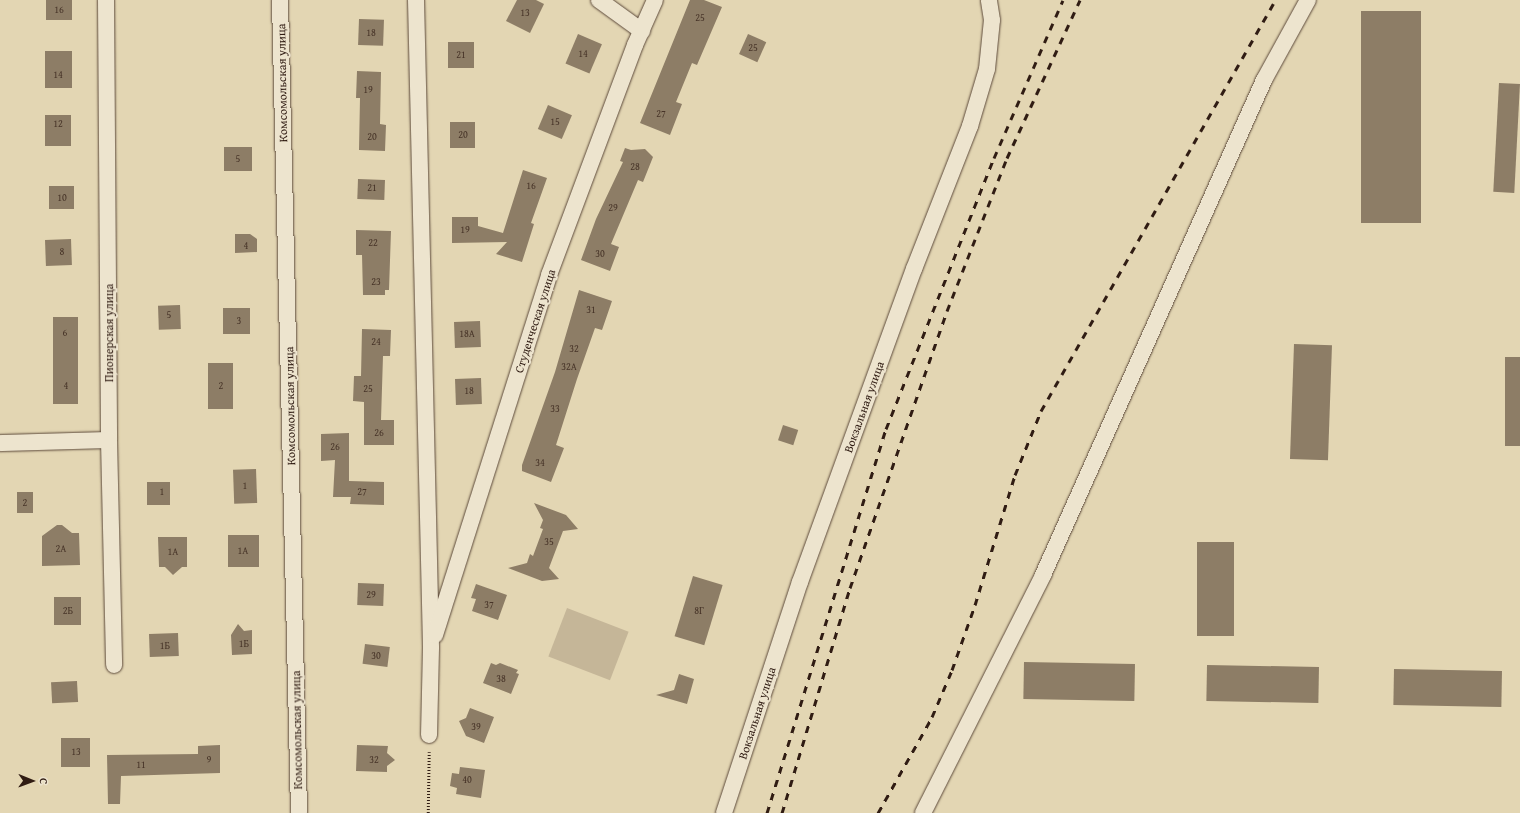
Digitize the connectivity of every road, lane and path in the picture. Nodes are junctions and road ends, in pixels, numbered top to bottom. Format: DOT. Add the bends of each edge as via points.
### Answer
graph roads {
  1 [pos="106,0"];
  2 [pos="280,0"];
  3 [pos="416,0"];
  4 [pos="599,0"];
  5 [pos="655,0"];
  6 [pos="989,0"];
  7 [pos="1308,0"];
  8 [pos="642,31"];
  9 [pos="109,440"];
  10 [pos="0,443"];
  11 [pos="431,648"];
  12 [pos="114,665"];
  13 [pos="429,735"];
  14 [pos="299,813"];
  15 [pos="428,813"];
  16 [pos="724,813"];
  17 [pos="923,813"];
  1 -- 9 [label="street, Пионерская улица"];
  2 -- 14 [label="street, Комсомольская улица"];
  3 -- 11 [label="street"];
  4 -- 8 [label="street"];
  5 -- 8 [label="street, Студенческая улица"];
  6 -- 16 [label="street, Вокзальная улица" via="992,20 987,69 970,126 914,269 800,582"];
  7 -- 17 [label="street" via="1264,80 1044,575"];
  8 -- 11 [label="street, Студенческая улица" via="549,276"];
  9 -- 10 [label="street"];
  9 -- 12 [label="street, Пионерская улица"];
  11 -- 13 [label="street"];
  13 -- 15 [label="path"];
}
